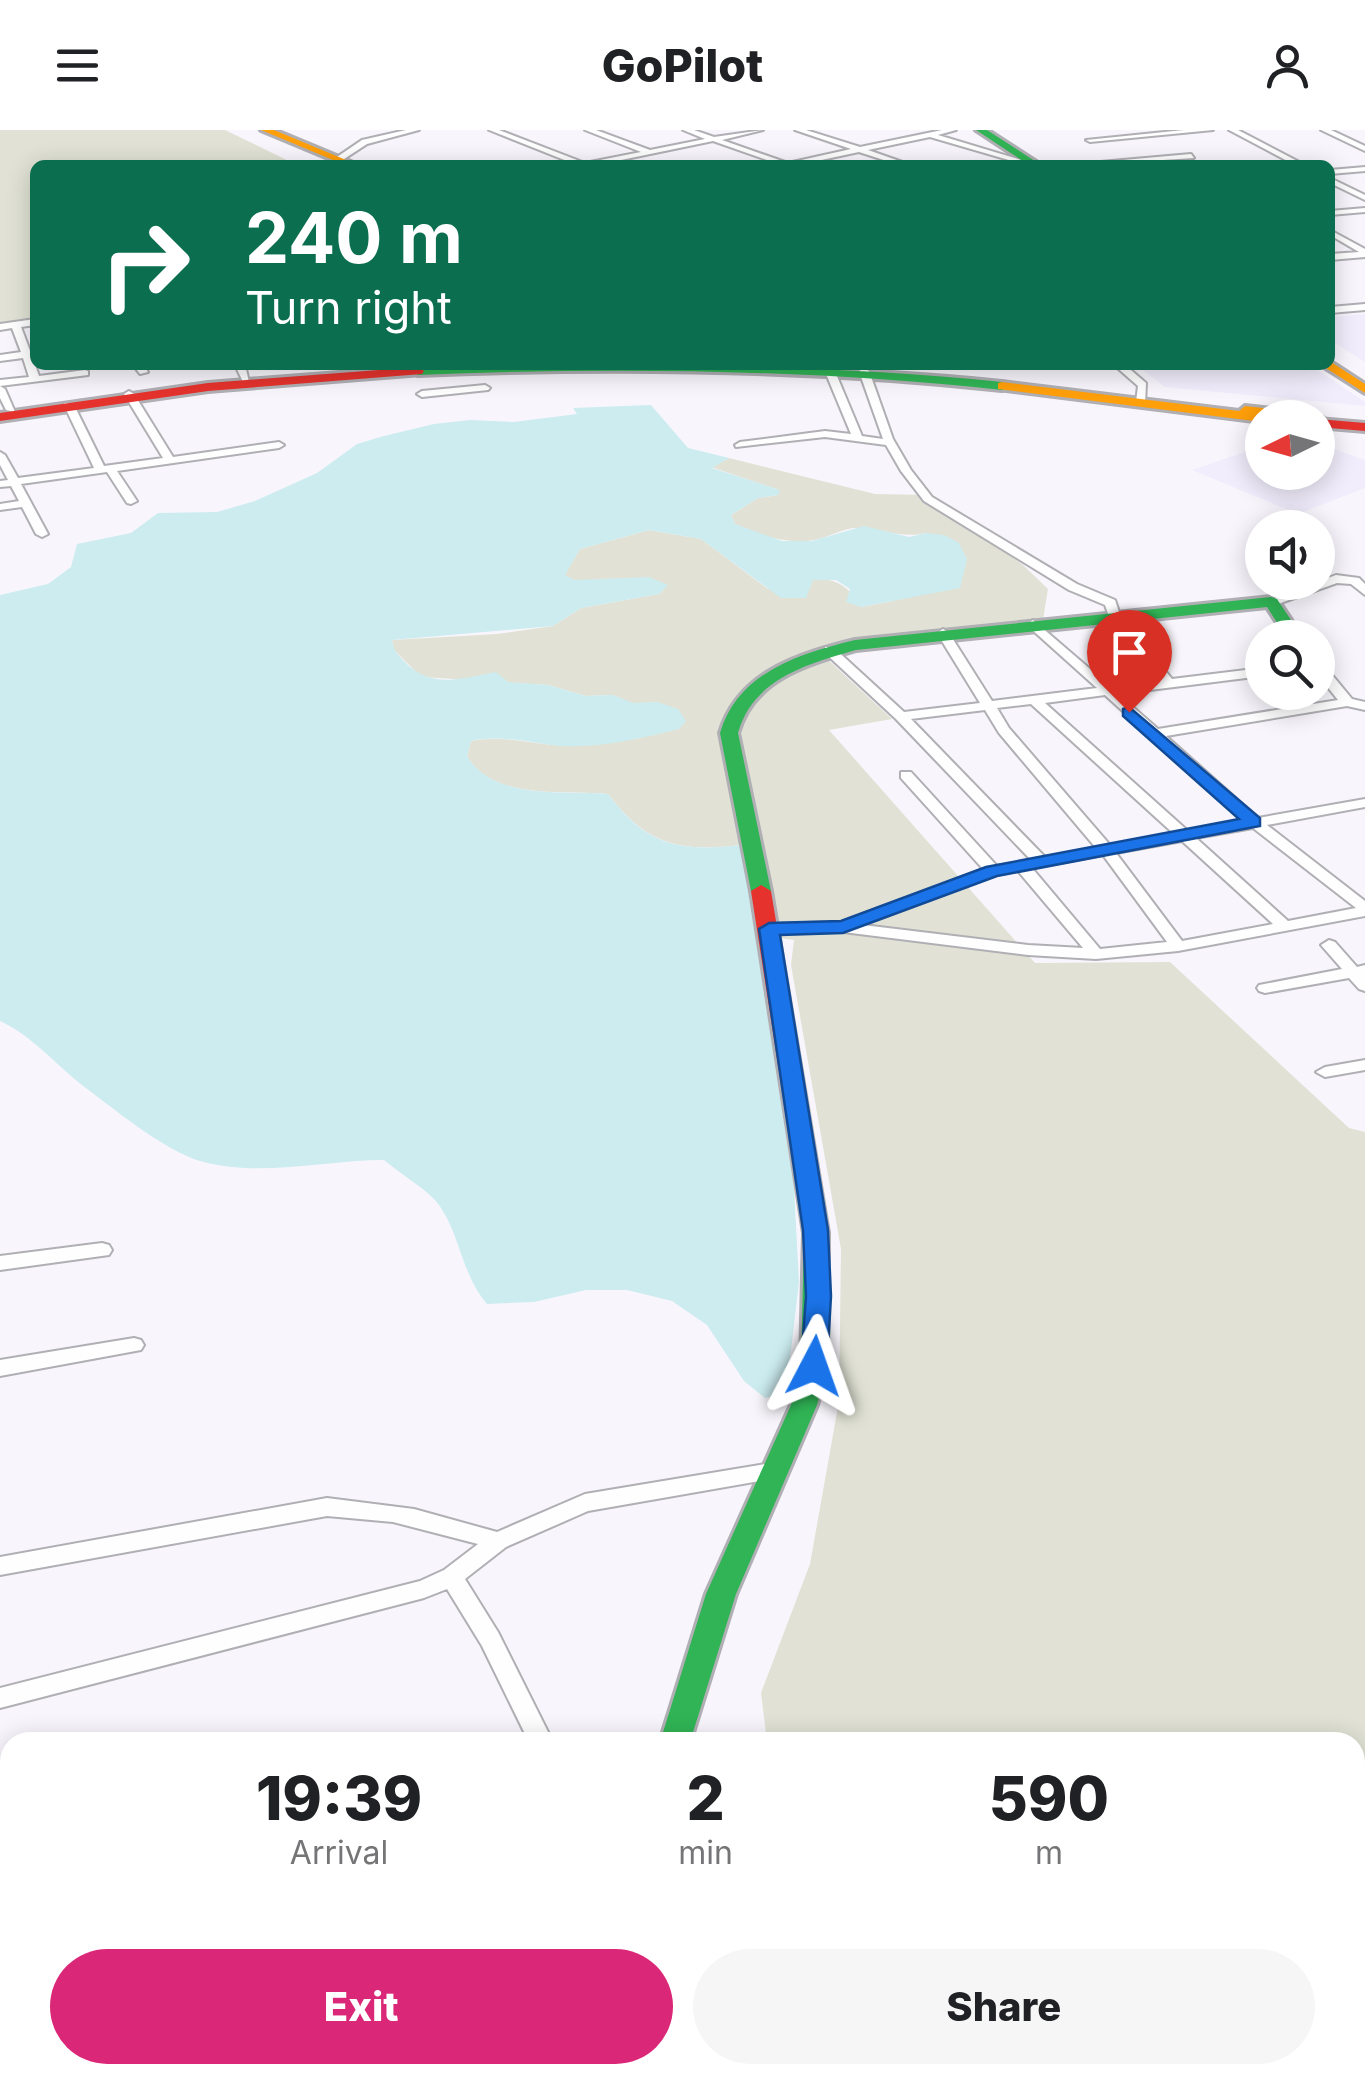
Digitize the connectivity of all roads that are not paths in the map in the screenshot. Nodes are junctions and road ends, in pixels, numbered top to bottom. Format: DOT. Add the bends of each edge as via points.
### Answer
graph roads {
  1 [pos="266,130"];
  2 [pos="415,130"];
  3 [pos="493,130"];
  4 [pos="588,130"];
  5 [pos="687,130"];
  6 [pos="758,130"];
  7 [pos="799,130"];
  8 [pos="912,130"];
  9 [pos="952,130"];
  10 [pos="981,130"];
  11 [pos="1073,130"];
  12 [pos="1209,130"];
  13 [pos="1233,130"];
  14 [pos="1325,130"];
  15 [pos="928,135"];
  16 [pos="1152,135"];
  17 [pos="714,139"];
  18 [pos="1090,140"];
  19 [pos="1365,145"];
  20 [pos="860,150"];
  21 [pos="650,152"];
  22 [pos="1191,156"];
  23 [pos="341,160"];
  24 [pos="348,160"];
  25 [pos="572,160"];
  26 [pos="610,160"];
  27 [pos="774,160"];
  28 [pos="812,160"];
  29 [pos="891,160"];
  30 [pos="1017,160"];
  31 [pos="1027,160"];
  32 [pos="1124,160"];
  33 [pos="1148,160"];
  34 [pos="1198,160"];
  35 [pos="1292,160"];
  36 [pos="1365,170"];
  37 [pos="1335,175"];
  38 [pos="1335,179"];
  39 [pos="1365,198"];
  40 [pos="1365,210"];
  41 [pos="1335,213"];
  42 [pos="1335,235"];
  43 [pos="1365,253"];
  44 [pos="1335,257"];
  45 [pos="1365,308"];
  46 [pos="1335,310"];
  47 [pos="30,323"];
  48 [pos="16,324"];
  49 [pos="0,327"];
  50 [pos="30,354"];
  51 [pos="0,358"];
  52 [pos="1335,361"];
  53 [pos="33,370"];
  54 [pos="132,370"];
  55 [pos="310,370"];
  56 [pos="399,370"];
  57 [pos="421,370"];
  58 [pos="829,370"];
  59 [pos="846,370"];
  60 [pos="880,370"];
  61 [pos="902,370"];
  62 [pos="1126,370"];
  63 [pos="1335,370"];
  64 [pos="411,371"];
  65 [pos="864,371"];
  66 [pos="243,372"];
  67 [pos="86,375"];
  68 [pos="1365,378"];
  69 [pos="34,379"];
  70 [pos="486,388"];
  71 [pos="1365,389"];
  72 [pos="129,394"];
  73 [pos="1142,400"];
  74 [pos="2,403"];
  75 [pos="69,405"];
  76 [pos="1245,412"];
  77 [pos="1245,415"];
  78 [pos="1335,422"];
  79 [pos="1365,424"];
  80 [pos="858,438"];
  81 [pos="892,444"];
  82 [pos="279,445"];
  83 [pos="740,445"];
  84 [pos="0,456"];
  85 [pos="170,460"];
  86 [pos="106,469"];
  87 [pos="15,482"];
  88 [pos="0,484"];
  89 [pos="131,501"];
  90 [pos="26,503"];
  91 [pos="0,507"];
  92 [pos="42,534"];
  93 [pos="1365,592"];
  94 [pos="1271,602"];
  95 [pos="1114,616"];
  96 [pos="1283,620"];
  97 [pos="1033,624"];
  98 [pos="943,633"];
  99 [pos="829,650"];
  100 [pos="1245,674"];
  101 [pos="1168,683"];
  102 [pos="1335,688"];
  103 [pos="1104,691"];
  104 [pos="1034,700"];
  105 [pos="1347,702"];
  106 [pos="990,704"];
  107 [pos="1365,706"];
  108 [pos="900,716"];
  109 [pos="1154,734"];
  110 [pos="906,775"];
  111 [pos="1365,803"];
  112 [pos="1254,822"];
  113 [pos="1185,836"];
  114 [pos="1107,851"];
  115 [pos="1042,862"];
  116 [pos="1022,866"];
  117 [pos="993,871"];
  118 [pos="1365,910"];
  119 [pos="843,926"];
  120 [pos="1285,926"];
  121 [pos="769,929"];
  122 [pos="1329,945"];
  123 [pos="1178,946"];
  124 [pos="1096,954"];
  125 [pos="1359,971"];
  126 [pos="1365,986"];
  127 [pos="1265,988"];
  128 [pos="1365,1064"];
  129 [pos="1325,1072"];
  130 [pos="102,1250"];
  131 [pos="0,1263"];
  132 [pos="134,1345"];
  133 [pos="0,1368"];
  134 [pos="777,1470"];
  135 [pos="498,1541"];
  136 [pos="0,1566"];
  137 [pos="452,1577"];
  138 [pos="0,1698"];
  139 [pos="536,1732"];
  140 [pos="677,1732"];
  1 -- 23 [label="main road"];
  2 -- 24 [label="street" via="366,142"];
  3 -- 25 [label="street"];
  4 -- 21 [label="street"];
  5 -- 17 [label="street"];
  6 -- 17 [label="street"];
  7 -- 20 [label="street"];
  8 -- 15 [label="street"];
  9 -- 15 [label="street"];
  10 -- 31 [label="main road"];
  11 -- 18 [label="street"];
  12 -- 16 [label="street"];
  13 -- 35 [label="street"];
  14 -- 19 [label="street"];
  15 -- 20 [label="street"];
  15 -- 30 [label="street"];
  16 -- 18 [label="street"];
  16 -- 22 [label="street"];
  17 -- 21 [label="street"];
  17 -- 27 [label="street"];
  18 -- 32 [label="street"];
  20 -- 28 [label="street"];
  20 -- 29 [label="street"];
  21 -- 26 [label="street"];
  22 -- 33 [label="street"];
  22 -- 34 [label="street"];
  36 -- 37 [label="street"];
  38 -- 39 [label="street"];
  40 -- 41 [label="street"];
  42 -- 43 [label="street"];
  43 -- 44 [label="street"];
  45 -- 46 [label="street"];
  47 -- 48 [label="street"];
  48 -- 49 [label="street"];
  48 -- 50 [label="street"];
  50 -- 51 [label="street"];
  52 -- 68 [label="main road"];
  53 -- 69 [label="street"];
  54 -- 67 [label="main road"];
  55 -- 66 [label="main road"];
  56 -- 64 [label="main road"];
  57 -- 64 [label="main road"];
  58 -- 80 [label="street"];
  59 -- 65 [label="main road"];
  60 -- 65 [label="main road"];
  61 -- 73 [label="main road"];
  62 -- 73 [label="street" via="1142,385"];
  63 -- 71 [label="main road"];
  64 -- 70 [label="street" via="423,396"];
  65 -- 81 [label="street"];
  66 -- 72 [label="main road"];
  67 -- 69 [label="street"];
  67 -- 74 [label="main road"];
  69 -- 74 [label="street"];
  72 -- 75 [label="main road"];
  72 -- 85 [label="street"];
  73 -- 76 [label="main road"];
  73 -- 77 [label="main road"];
  74 -- 75 [label="main road"];
  75 -- 86 [label="street"];
  78 -- 79 [label="main road"];
  80 -- 81 [label="street"];
  80 -- 83 [label="street" via="825,434"];
  81 -- 95 [label="street" via="936,506 1073,588 1111,603"];
  82 -- 85 [label="street"];
  84 -- 87 [label="street"];
  85 -- 86 [label="street"];
  86 -- 87 [label="street"];
  86 -- 89 [label="street"];
  87 -- 88 [label="street"];
  87 -- 90 [label="street"];
  90 -- 91 [label="street"];
  90 -- 92 [label="street"];
  93 -- 94 [label="street" via="1356,581 1336,578"];
  94 -- 95 [label="main road"];
  94 -- 96 [label="main road"];
  95 -- 97 [label="main road"];
  95 -- 101 [label="street"];
  97 -- 98 [label="main road"];
  97 -- 103 [label="street"];
  98 -- 99 [label="main road"];
  98 -- 106 [label="street"];
  99 -- 108 [label="street"];
  99 -- 121 [label="main road" via="777,672 730,720"];
  100 -- 101 [label="street"];
  101 -- 103 [label="street"];
  102 -- 105 [label="street"];
  103 -- 104 [label="street"];
  103 -- 109 [label="street"];
  104 -- 106 [label="street"];
  104 -- 113 [label="street"];
  105 -- 107 [label="street"];
  105 -- 109 [label="street"];
  106 -- 108 [label="street"];
  106 -- 114 [label="street" via="1020,751"];
  108 -- 115 [label="street"];
  109 -- 112 [label="street"];
  110 -- 117 [label="street"];
  111 -- 112 [label="street"];
  112 -- 113 [label="street"];
  112 -- 118 [label="street"];
  113 -- 114 [label="street"];
  113 -- 120 [label="street"];
  114 -- 115 [label="street"];
  114 -- 123 [label="street"];
  115 -- 116 [label="street"];
  116 -- 117 [label="street"];
  116 -- 124 [label="street"];
  117 -- 119 [label="street"];
  118 -- 120 [label="street"];
  119 -- 121 [label="street"];
  119 -- 124 [label="street"];
  120 -- 123 [label="street"];
  121 -- 134 [label="main road" via="816,1230 818,1296 814,1366"];
  122 -- 125 [label="street"];
  123 -- 124 [label="street"];
  125 -- 126 [label="street"];
  125 -- 127 [label="street"];
  128 -- 129 [label="street"];
  130 -- 131 [label="street"];
  132 -- 133 [label="street"];
  134 -- 135 [label="street" via="598,1500"];
  134 -- 140 [label="main road" via="721,1594"];
  135 -- 136 [label="street" via="434,1522 327,1507"];
  135 -- 137 [label="street"];
  137 -- 138 [label="street" via="378,1602"];
  137 -- 139 [label="street"];
}
